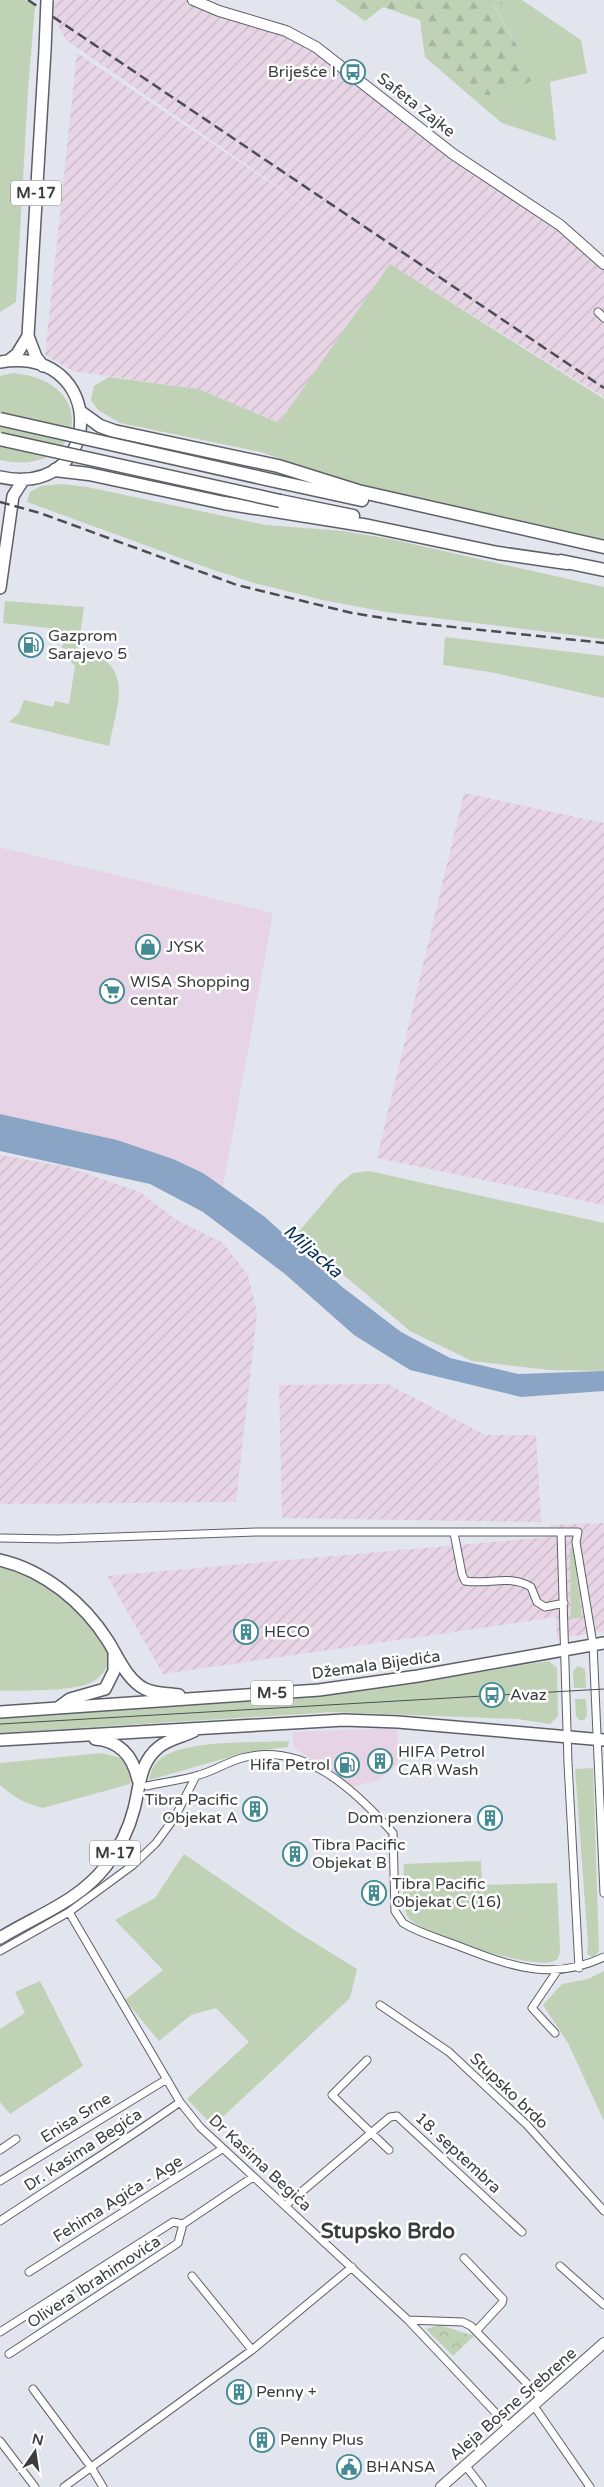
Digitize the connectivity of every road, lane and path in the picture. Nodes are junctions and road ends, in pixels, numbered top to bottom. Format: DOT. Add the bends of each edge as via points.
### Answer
graph roads {
  1 [pos="47,0"];
  2 [pos="193,0"];
  3 [pos="209,3"];
  4 [pos="604,264"];
  5 [pos="598,312"];
  6 [pos="604,318"];
  7 [pos="28,336"];
  8 [pos="4,361"];
  9 [pos="43,366"];
  10 [pos="82,413"];
  11 [pos="0,419"];
  12 [pos="0,438"];
  13 [pos="56,470"];
  14 [pos="0,477"];
  15 [pos="24,480"];
  16 [pos="604,548"];
  17 [pos="604,553"];
  18 [pos="567,563"];
  19 [pos="604,570"];
  20 [pos="0,588"];
  21 [pos="454,1533"];
  22 [pos="561,1533"];
  23 [pos="0,1538"];
  24 [pos="0,1560"];
  25 [pos="564,1603"];
  26 [pos="598,1643"];
  27 [pos="565,1649"];
  28 [pos="114,1654"];
  29 [pos="192,1700"];
  30 [pos="58,1708"];
  31 [pos="0,1712"];
  32 [pos="202,1728"];
  33 [pos="48,1737"];
  34 [pos="568,1738"];
  35 [pos="0,1740"];
  36 [pos="601,1740"];
  37 [pos="196,1776"];
  38 [pos="143,1784"];
  39 [pos="604,1893"];
  40 [pos="65,1909"];
  41 [pos="15,1928"];
  42 [pos="0,1929"];
  43 [pos="0,1938"];
  44 [pos="0,1951"];
  45 [pos="604,1957"];
  46 [pos="579,1968"];
  47 [pos="557,1971"];
  48 [pos="380,2005"];
  49 [pos="555,2033"];
  50 [pos="367,2060"];
  51 [pos="167,2078"];
  52 [pos="180,2102"];
  53 [pos="373,2133"];
  54 [pos="16,2139"];
  55 [pos="0,2150"];
  56 [pos="222,2150"];
  57 [pos="389,2150"];
  58 [pos="253,2177"];
  59 [pos="0,2182"];
  60 [pos="286,2205"];
  61 [pos="604,2211"];
  62 [pos="0,2221"];
  63 [pos="183,2224"];
  64 [pos="522,2232"];
  65 [pos="464,2258"];
  66 [pos="560,2266"];
  67 [pos="352,2267"];
  68 [pos="29,2272"];
  69 [pos="192,2276"];
  70 [pos="604,2305"];
  71 [pos="408,2320"];
  72 [pos="477,2330"];
  73 [pos="0,2332"];
  74 [pos="604,2343"];
  75 [pos="252,2350"];
  76 [pos="9,2354"];
  77 [pos="33,2389"];
  78 [pos="538,2402"];
  79 [pos="509,2427"];
  80 [pos="0,2441"];
  81 [pos="465,2465"];
  82 [pos="91,2467"];
  83 [pos="35,2487"];
  84 [pos="64,2487"];
  85 [pos="103,2487"];
  86 [pos="441,2487"];
  87 [pos="482,2487"];
  88 [pos="590,2487"];
  1 -- 7 [label="main road, M-17, bridge"];
  2 -- 3 [label="main road, Safeta Zajke"];
  3 -- 4 [label="main road, Safeta Zajke" via="286,31 316,47 453,154 560,225"];
  5 -- 6 [label="street"];
  7 -- 8 [label="main road, M-17" via="23,345"];
  7 -- 9 [label="main road, M-17"];
  8 -- 9 [label="main road, M-17"];
  9 -- 10 [label="main road, M-17" via="67,382"];
  10 -- 13 [label="main road" via="74,450"];
  10 -- 16 [label="highway" via="100,426 114,431 278,466 358,491"];
  11 -- 17 [label="highway, bridge"];
  12 -- 18 [label="highway, bridge"];
  13 -- 15 [label="main road"];
  13 -- 18 [label="highway" via="294,516 369,526 498,553"];
  14 -- 15 [label="main road"];
  15 -- 20 [label="main road" via="13,496"];
  18 -- 19 [label="highway"];
  21 -- 22 [label="street"];
  21 -- 23 [label="street" via="257,1532"];
  21 -- 25 [label="street" via="465,1581 520,1581 531,1587 536,1602 544,1608"];
  22 -- 25 [label="street"];
  22 -- 26 [label="street" via="578,1532 576,1542"];
  24 -- 28 [label="main road" via="33,1572 65,1593 98,1627"];
  25 -- 27 [label="street"];
  26 -- 27 [label="main road, Džemala Bijedića / M-5"];
  26 -- 36 [label="street"];
  27 -- 29 [label="main road, Džemala Bijedića / M-5" via="386,1682"];
  27 -- 34 [label="street"];
  28 -- 29 [label="main road" via="129,1675 144,1688"];
  28 -- 30 [label="main road" via="114,1671 105,1689 70,1699"];
  29 -- 30 [label="main road, Džemala Bijedića / M-5"];
  30 -- 31 [label="main road, Džemala Bijedića / M-5"];
  32 -- 33 [label="main road, M-5"];
  32 -- 34 [label="main road, M-5" via="364,1720"];
  32 -- 38 [label="main road" via="160,1746 148,1758"];
  33 -- 35 [label="main road, M-17"];
  33 -- 38 [label="main road, M-17" via="106,1740 118,1745 132,1759"];
  34 -- 36 [label="main road, M-5"];
  34 -- 46 [label="street"];
  36 -- 39 [label="street"];
  37 -- 38 [label="street"];
  37 -- 40 [label="street" via="186,1799 156,1843 133,1865"];
  37 -- 47 [label="street" via="243,1758 282,1754 308,1763 360,1797 393,1833 395,1911 403,1923 503,1963"];
  38 -- 40 [label="main road, M-17" via="117,1851"];
  40 -- 41 [label="main road, M-17"];
  40 -- 44 [label="street"];
  40 -- 51 [label="street, Dr Kasima Begića"];
  41 -- 42 [label="main road, M-17"];
  41 -- 43 [label="main road"];
  45 -- 46 [label="street"];
  46 -- 47 [label="street"];
  47 -- 49 [label="street" via="532,2008"];
  48 -- 61 [label="street, Stupsko brdo" via="449,2052 527,2126"];
  50 -- 53 [label="street" via="332,2096"];
  51 -- 52 [label="street, Dr Kasima Begića"];
  51 -- 59 [label="street, Enisa Srne"];
  52 -- 56 [label="street, Dr Kasima Begića"];
  52 -- 62 [label="street, Dr. Kasima Begića"];
  53 -- 57 [label="street"];
  53 -- 60 [label="street, 18. septembra"];
  53 -- 64 [label="street, 18. septembra" via="390,2117 402,2119"];
  54 -- 55 [label="street, Enisa Srne"];
  56 -- 58 [label="street, Dr Kasima Begića"];
  56 -- 68 [label="street, Fehima Agića - Age"];
  58 -- 60 [label="street, Dr Kasima Begića"];
  58 -- 63 [label="street, Olivera Ibrahimovića"];
  60 -- 67 [label="street, Dr Kasima Begića"];
  63 -- 73 [label="street, Olivera Ibrahimovića" via="174,2222"];
  63 -- 76 [label="street, Olivera Ibrahimovića" via="178,2243"];
  65 -- 72 [label="street" via="502,2299 502,2303"];
  66 -- 70 [label="street"];
  67 -- 71 [label="street, Dr Kasima Begića"];
  67 -- 75 [label="street"];
  69 -- 75 [label="street"];
  71 -- 72 [label="street" via="464,2322"];
  71 -- 79 [label="street, Dr Kasima Begića"];
  72 -- 78 [label="street"];
  74 -- 78 [label="main road, Aleja Bosne Srebrene"];
  75 -- 82 [label="street"];
  77 -- 82 [label="street"];
  78 -- 79 [label="main road, Aleja Bosne Srebrene"];
  78 -- 88 [label="street"];
  79 -- 81 [label="main road, Aleja Bosne Srebrene"];
  80 -- 83 [label="street"];
  81 -- 86 [label="main road, Aleja Bosne Srebrene"];
  81 -- 87 [label="street"];
  82 -- 84 [label="street"];
  82 -- 85 [label="street"];
}
